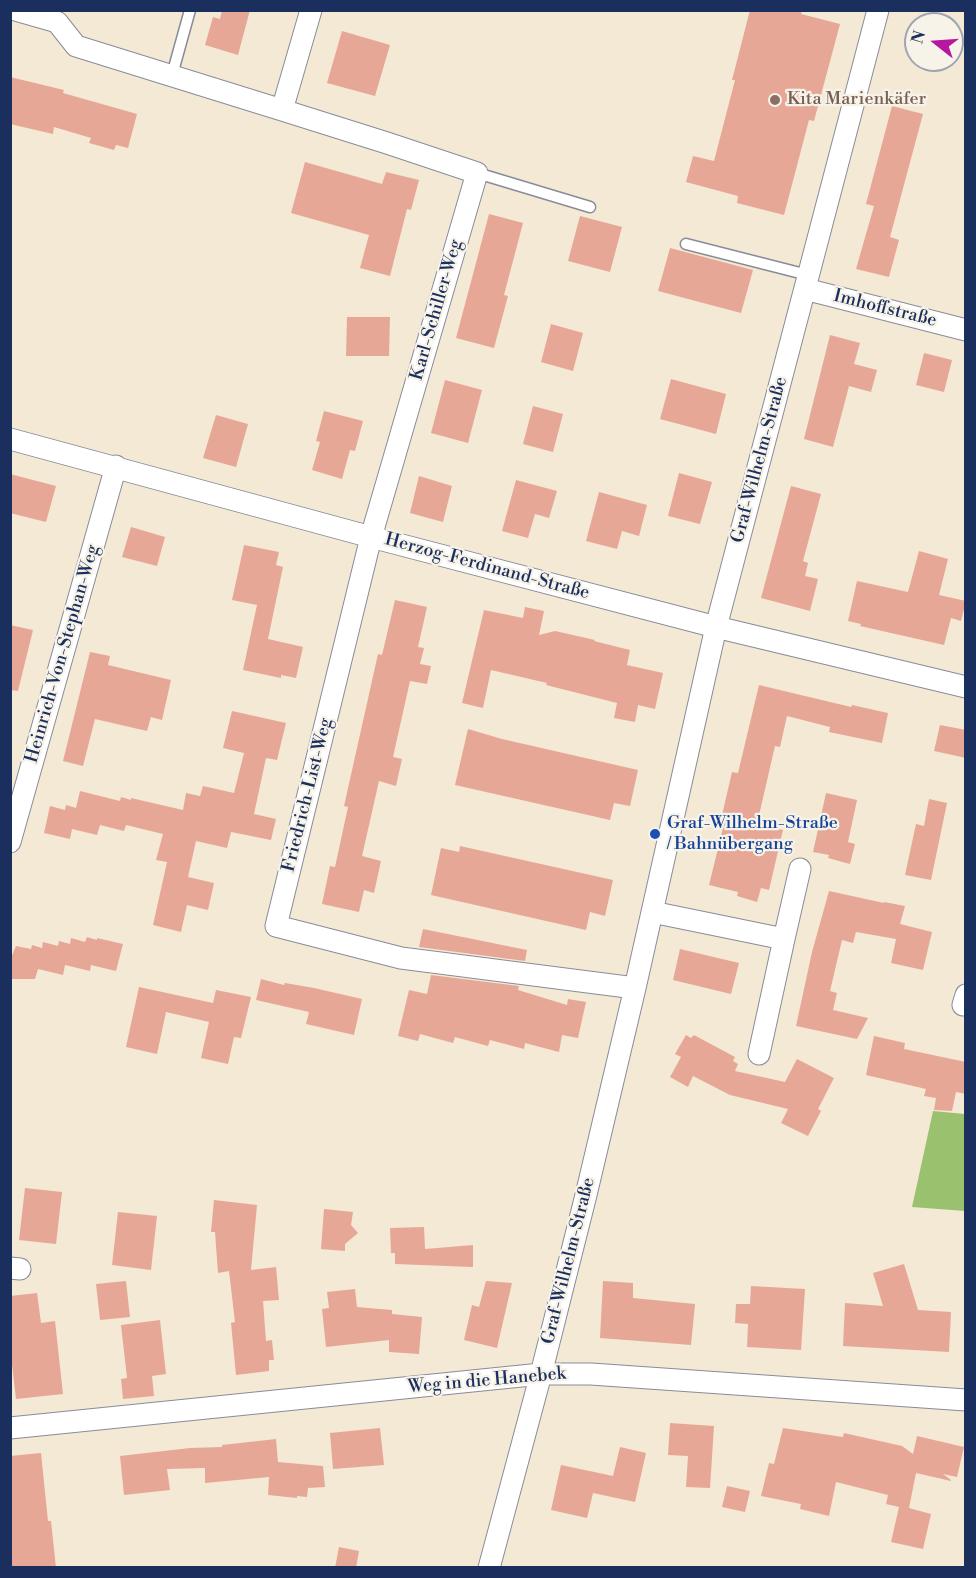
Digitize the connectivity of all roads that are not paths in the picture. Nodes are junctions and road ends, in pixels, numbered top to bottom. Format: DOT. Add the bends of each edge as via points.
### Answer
graph roads {
  1 [pos="15,10"];
  2 [pos="190,10"];
  3 [pos="312,10"];
  4 [pos="878,10"];
  5 [pos="171,75"];
  6 [pos="282,110"];
  7 [pos="477,173"];
  8 [pos="590,207"];
  9 [pos="686,244"];
  10 [pos="807,282"];
  11 [pos="966,330"];
  12 [pos="10,439"];
  13 [pos="116,466"];
  14 [pos="371,537"];
  15 [pos="717,627"];
  16 [pos="966,687"];
  17 [pos="10,842"];
  18 [pos="800,870"];
  19 [pos="652,912"];
  20 [pos="783,939"];
  21 [pos="635,988"];
  22 [pos="759,1053"];
  23 [pos="541,1374"];
  24 [pos="966,1400"];
  25 [pos="10,1428"];
  26 [pos="489,1568"];
  1 -- 5 [label="street" via="57,22 76,46"];
  2 -- 5 [label="lane"];
  3 -- 6 [label="street"];
  4 -- 10 [label="street, Graf-Wilhelm-Straße"];
  5 -- 6 [label="street"];
  6 -- 7 [label="street"];
  7 -- 8 [label="lane"];
  7 -- 14 [label="street, Karl-Schiller-Weg"];
  9 -- 10 [label="lane"];
  10 -- 11 [label="street, Imhoffstraße"];
  10 -- 15 [label="street, Graf-Wilhelm-Straße"];
  12 -- 13 [label="street, Herzog-Ferdinand-Straße"];
  13 -- 14 [label="street, Herzog-Ferdinand-Straße"];
  13 -- 17 [label="street, Heinrich-Von-Stephan-Weg"];
  14 -- 15 [label="street, Herzog-Ferdinand-Straße"];
  14 -- 21 [label="street, Friedrich-List-Weg" via="276,926 401,958"];
  15 -- 16 [label="street, Herzog-Ferdinand-Straße"];
  15 -- 19 [label="street, Graf-Wilhelm-Straße"];
  18 -- 20 [label="street"];
  19 -- 20 [label="street"];
  19 -- 21 [label="street, Graf-Wilhelm-Straße"];
  20 -- 22 [label="street"];
  21 -- 23 [label="street, Graf-Wilhelm-Straße"];
  23 -- 24 [label="street, Weg in die Hanebek" via="591,1374"];
  23 -- 25 [label="street, Weg in die Hanebek"];
  23 -- 26 [label="street, Graf-Wilhelm-Straße"];
}
